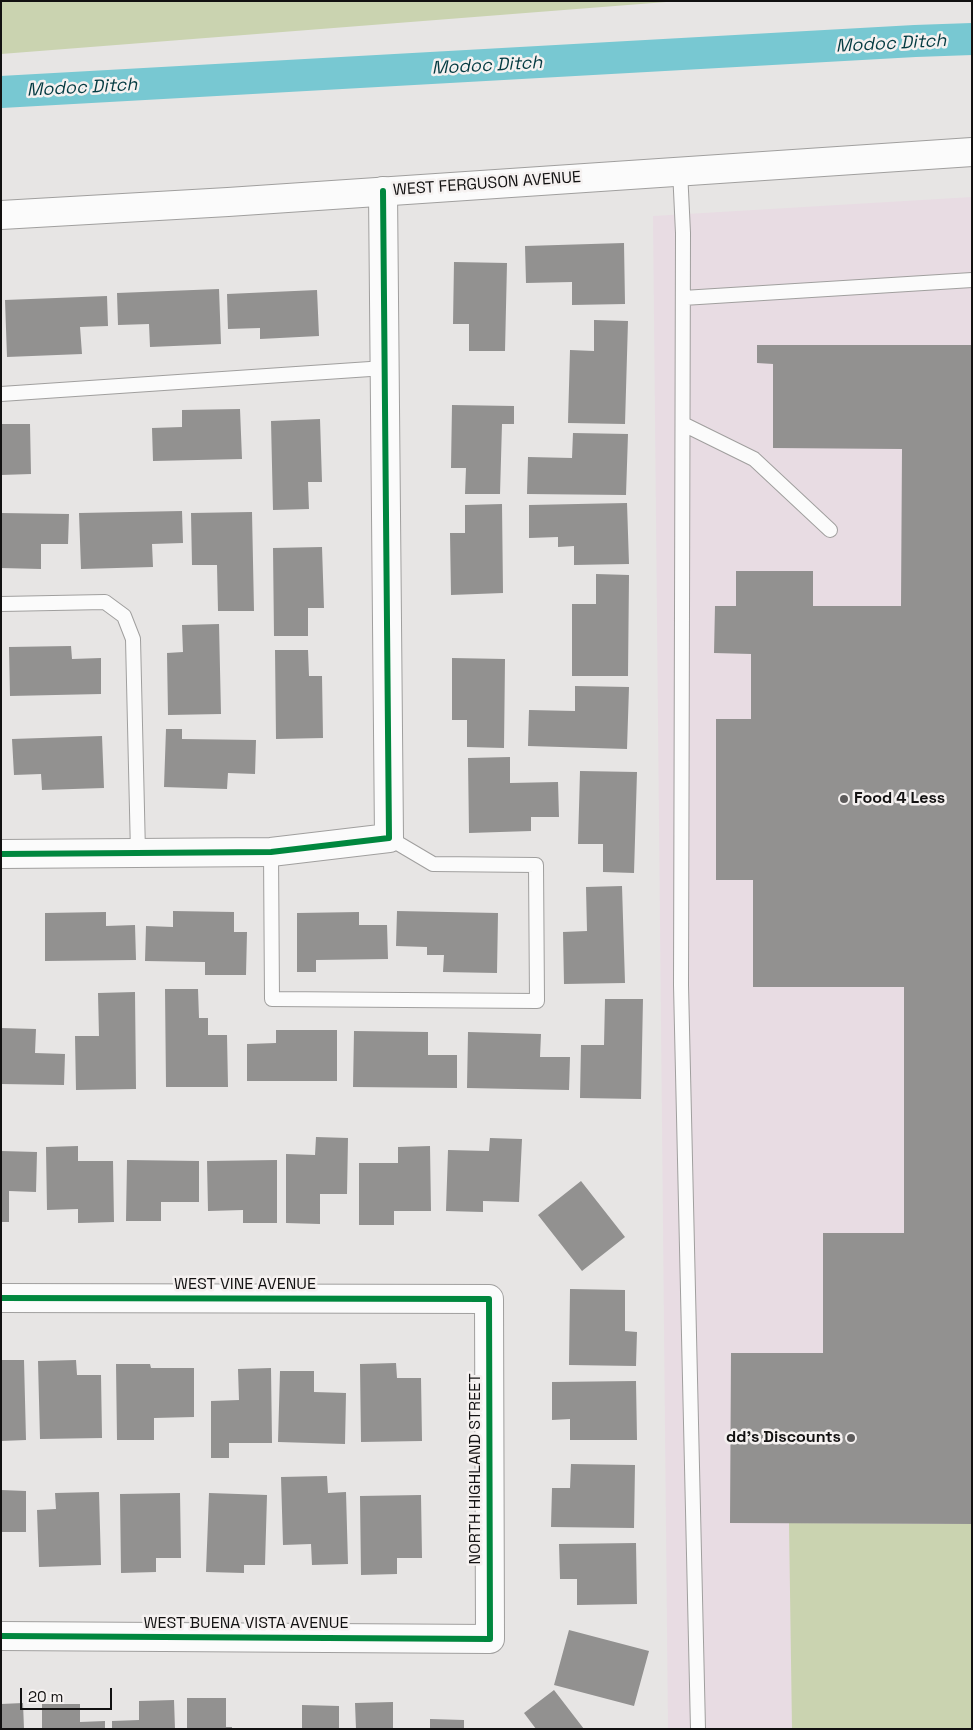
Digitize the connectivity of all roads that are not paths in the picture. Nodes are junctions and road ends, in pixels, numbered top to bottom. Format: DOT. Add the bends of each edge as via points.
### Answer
graph roads {
  1 [pos="972,152"];
  2 [pos="680,170"];
  3 [pos="383,191"];
  4 [pos="1,215"];
  5 [pos="972,280"];
  6 [pos="683,298"];
  7 [pos="384,368"];
  8 [pos="1,394"];
  9 [pos="683,424"];
  10 [pos="830,530"];
  11 [pos="1,604"];
  12 [pos="389,838"];
  13 [pos="271,852"];
  14 [pos="138,853"];
  15 [pos="1,854"];
  16 [pos="1,1298"];
  17 [pos="489,1299"];
  18 [pos="1,1636"];
  19 [pos="490,1640"];
  20 [pos="698,1729"];
  1 -- 2 [label="street, WEST FERGUSON AVENUE"];
  2 -- 3 [label="street, WEST FERGUSON AVENUE"];
  2 -- 6 [label="lane"];
  3 -- 4 [label="street, WEST FERGUSON AVENUE"];
  3 -- 7 [label="street"];
  5 -- 6 [label="lane"];
  6 -- 9 [label="lane"];
  7 -- 8 [label="lane"];
  7 -- 12 [label="street"];
  9 -- 10 [label="lane" via="754,459"];
  9 -- 20 [label="lane" via="681,986"];
  11 -- 14 [label="lane" via="105,602 124,616 133,639"];
  12 -- 13 [label="street"];
  12 -- 13 [label="lane" via="433,864 536,865 537,1001 272,999"];
  13 -- 14 [label="street"];
  14 -- 15 [label="street"];
  16 -- 17 [label="street, WEST VINE AVENUE"];
  17 -- 19 [label="street, NORTH HIGHLAND STREET"];
  18 -- 19 [label="street, WEST BUENA VISTA AVENUE"];
}
